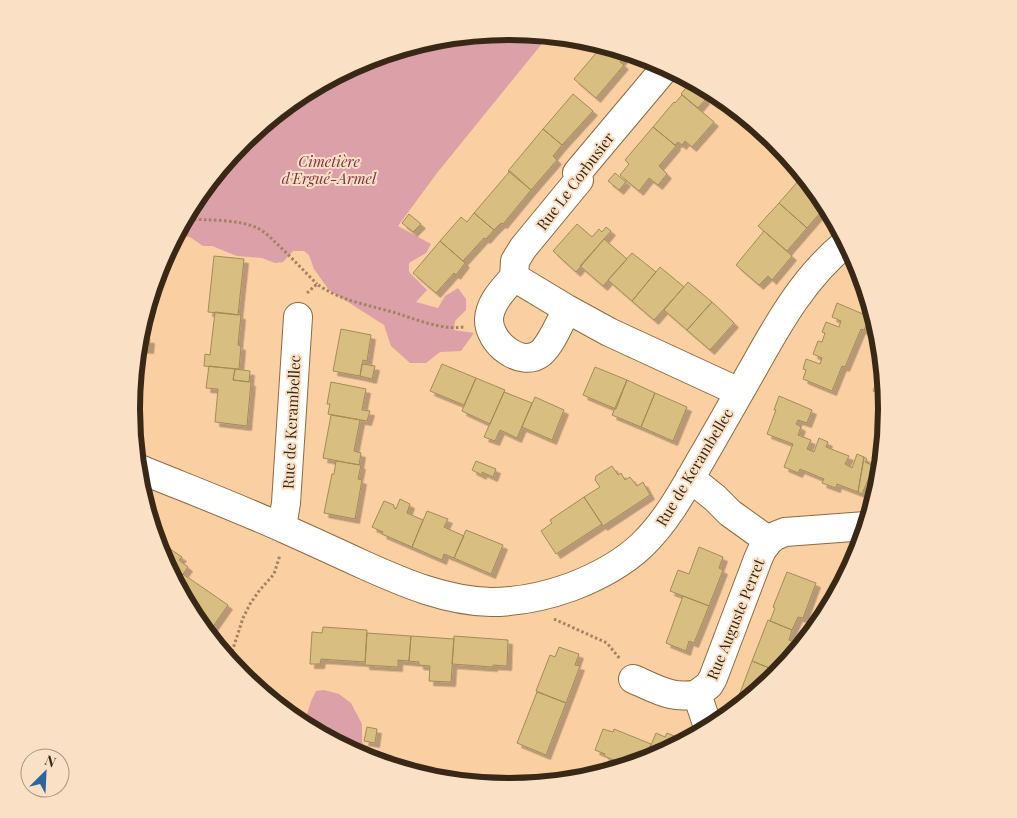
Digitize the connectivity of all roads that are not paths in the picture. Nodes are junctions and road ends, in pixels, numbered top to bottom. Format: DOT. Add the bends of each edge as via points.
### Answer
graph roads {
  1 [pos="661,73"];
  2 [pos="840,249"];
  3 [pos="514,277"];
  4 [pos="567,309"];
  5 [pos="298,317"];
  6 [pos="740,392"];
  7 [pos="145,471"];
  8 [pos="690,478"];
  9 [pos="282,527"];
  10 [pos="858,527"];
  11 [pos="769,541"];
  12 [pos="633,678"];
  13 [pos="697,694"];
  14 [pos="706,721"];
  1 -- 3 [label="street, Rue Le Corbusier" via="577,173 579,180 515,261"];
  2 -- 6 [label="street, Rue de Kerambellec" via="797,296"];
  3 -- 4 [label="street"];
  3 -- 4 [label="street, Rue Le Corbusier" via="493,304 489,321 496,340 506,350 521,358 540,353 548,345"];
  4 -- 6 [label="street" via="636,345"];
  5 -- 9 [label="street, Rue de Kerambellec"];
  6 -- 8 [label="street, Rue de Kerambellec"];
  7 -- 9 [label="street, Rue de Kerambellec"];
  8 -- 9 [label="street, Rue de Kerambellec" via="663,522 631,554 594,577 559,591 519,600 490,602 433,592 398,580"];
  8 -- 11 [label="street, Rue Auguste Perret"];
  10 -- 11 [label="street, Rue Auguste Perret" via="785,532"];
  11 -- 13 [label="street, Rue Auguste Perret" via="758,558 713,678 705,690"];
  12 -- 13 [label="street, Rue Auguste Perret" via="670,694"];
  13 -- 14 [label="street, Rue Auguste Perret"];
}
